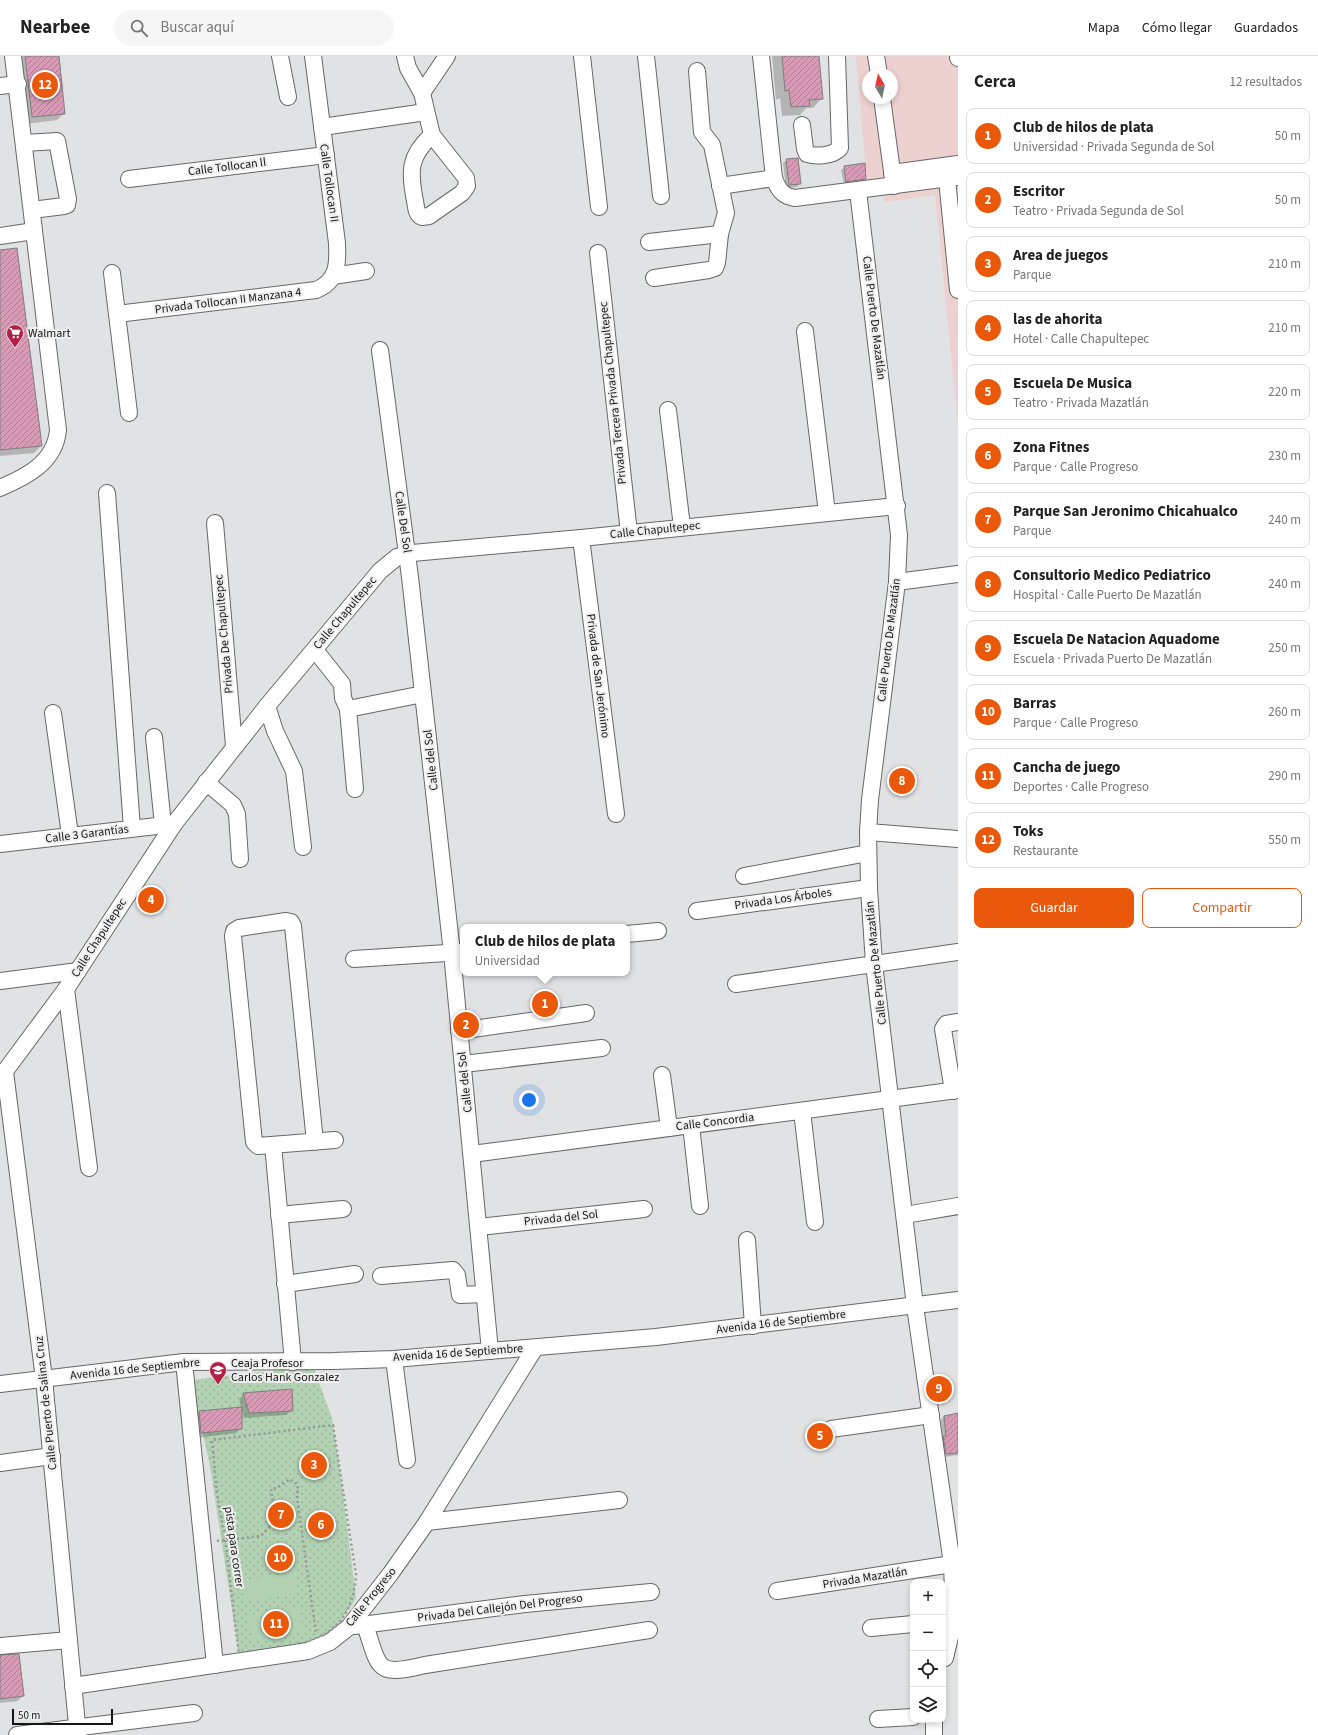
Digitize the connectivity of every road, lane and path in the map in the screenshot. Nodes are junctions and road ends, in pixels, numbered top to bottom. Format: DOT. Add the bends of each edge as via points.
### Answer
graph roads {
  1 [pos="13,56"];
  2 [pos="280,56"];
  3 [pos="313,56"];
  4 [pos="405,56"];
  5 [pos="447,56"];
  6 [pos="582,56"];
  7 [pos="646,56"];
  8 [pos="761,56"];
  9 [pos="837,56"];
  10 [pos="876,56"];
  11 [pos="878,68"];
  12 [pos="697,71"];
  13 [pos="18,84"];
  14 [pos="0,86"];
  15 [pos="422,94"];
  16 [pos="288,98"];
  17 [pos="883,104"];
  18 [pos="426,112"];
  19 [pos="802,125"];
  20 [pos="322,127"];
  21 [pos="432,135"];
  22 [pos="25,143"];
  23 [pos="326,155"];
  24 [pos="958,164"];
  25 [pos="774,178"];
  26 [pos="953,178"];
  27 [pos="129,179"];
  28 [pos="893,179"];
  29 [pos="720,186"];
  30 [pos="858,191"];
  31 [pos="661,196"];
  32 [pos="954,206"];
  33 [pos="599,207"];
  34 [pos="32,210"];
  35 [pos="34,231"];
  36 [pos="720,234"];
  37 [pos="0,236"];
  38 [pos="649,242"];
  39 [pos="598,253"];
  40 [pos="366,271"];
  41 [pos="112,273"];
  42 [pos="333,276"];
  43 [pos="654,278"];
  44 [pos="958,290"];
  45 [pos="117,314"];
  46 [pos="805,331"];
  47 [pos="380,350"];
  48 [pos="668,410"];
  49 [pos="129,413"];
  50 [pos="0,488"];
  51 [pos="107,492"];
  52 [pos="897,506"];
  53 [pos="827,513"];
  54 [pos="214,522"];
  55 [pos="682,527"];
  56 [pos="629,533"];
  57 [pos="581,538"];
  58 [pos="407,554"];
  59 [pos="958,574"];
  60 [pos="897,582"];
  61 [pos="315,650"];
  62 [pos="423,694"];
  63 [pos="267,706"];
  64 [pos="348,709"];
  65 [pos="53,713"];
  66 [pos="154,737"];
  67 [pos="234,746"];
  68 [pos="206,782"];
  69 [pos="355,790"];
  70 [pos="616,814"];
  71 [pos="168,824"];
  72 [pos="132,828"];
  73 [pos="868,832"];
  74 [pos="70,835"];
  75 [pos="958,839"];
  76 [pos="0,844"];
  77 [pos="303,847"];
  78 [pos="868,853"];
  79 [pos="240,859"];
  80 [pos="744,876"];
  81 [pos="869,888"];
  82 [pos="697,911"];
  83 [pos="658,931"];
  84 [pos="630,934"];
  85 [pos="458,952"];
  86 [pos="958,952"];
  87 [pos="354,959"];
  88 [pos="874,964"];
  89 [pos="78,972"];
  90 [pos="0,981"];
  91 [pos="736,984"];
  92 [pos="66,989"];
  93 [pos="586,1013"];
  94 [pos="958,1022"];
  95 [pos="459,1031"];
  96 [pos="602,1048"];
  97 [pos="463,1064"];
  98 [pos="3,1075"];
  99 [pos="662,1075"];
  100 [pos="956,1090"];
  101 [pos="891,1099"];
  102 [pos="802,1111"];
  103 [pos="691,1125"];
  104 [pos="669,1128"];
  105 [pos="335,1140"];
  106 [pos="315,1142"];
  107 [pos="273,1145"];
  108 [pos="472,1154"];
  109 [pos="89,1168"];
  110 [pos="700,1206"];
  111 [pos="958,1206"];
  112 [pos="343,1209"];
  113 [pos="644,1209"];
  114 [pos="905,1214"];
  115 [pos="279,1215"];
  116 [pos="815,1222"];
  117 [pos="479,1227"];
  118 [pos="747,1240"];
  119 [pos="355,1274"];
  120 [pos="381,1276"];
  121 [pos="285,1284"];
  122 [pos="484,1294"];
  123 [pos="958,1300"];
  124 [pos="915,1306"];
  125 [pos="753,1326"];
  126 [pos="535,1348"];
  127 [pos="490,1351"];
  128 [pos="394,1358"];
  129 [pos="184,1362"];
  130 [pos="293,1362"];
  131 [pos="44,1379"];
  132 [pos="0,1384"];
  133 [pos="931,1415"];
  134 [pos="831,1429"];
  135 [pos="52,1456"];
  136 [pos="407,1460"];
  137 [pos="0,1463"];
  138 [pos="619,1500"];
  139 [pos="427,1522"];
  140 [pos="225,1538"];
  141 [pos="203,1544"];
  142 [pos="952,1564"];
  143 [pos="777,1591"];
  144 [pos="651,1592"];
  145 [pos="910,1624"];
  146 [pos="952,1624"];
  147 [pos="365,1625"];
  148 [pos="349,1627"];
  149 [pos="871,1628"];
  150 [pos="649,1630"];
  151 [pos="68,1640"];
  152 [pos="312,1645"];
  153 [pos="0,1646"];
  154 [pos="946,1653"];
  155 [pos="215,1665"];
  156 [pos="73,1686"];
  157 [pos="194,1713"];
  158 [pos="910,1717"];
  159 [pos="878,1719"];
  160 [pos="934,1723"];
  161 [pos="77,1731"];
  162 [pos="17,1735"];
  163 [pos="934,1735"];
  1 -- 13 [label="street"];
  2 -- 16 [label="street"];
  3 -- 20 [label="street, Calle Tollocan II"];
  4 -- 15 [label="street" via="408,68"];
  5 -- 15 [label="street"];
  6 -- 33 [label="street"];
  7 -- 31 [label="street"];
  8 -- 25 [label="street"];
  9 -- 19 [label="street" via="840,148 833,153 812,156 807,154 804,149"];
  10 -- 11 [label="street"];
  12 -- 29 [label="street" via="702,132 712,145"];
  13 -- 14 [label="street"];
  13 -- 22 [label="street"];
  15 -- 18 [label="street"];
  17 -- 28 [label="street"];
  18 -- 20 [label="street"];
  18 -- 21 [label="street"];
  20 -- 23 [label="street, Calle Tollocan II"];
  21 -- 21 [label="street" via="417,151 411,170 418,213 422,217 429,216 462,193 467,186 464,174"];
  22 -- 34 [label="street"];
  22 -- 34 [label="street" via="55,140 59,142 68,199 64,206"];
  23 -- 27 [label="street, Calle Tollocan ll"];
  23 -- 42 [label="street, Calle Tollocan II" via="338,257"];
  24 -- 28 [label="street"];
  25 -- 29 [label="street"];
  25 -- 30 [label="street" via="780,191 789,197"];
  26 -- 28 [label="street"];
  26 -- 32 [label="street"];
  28 -- 30 [label="street"];
  29 -- 36 [label="street" via="726,213"];
  30 -- 52 [label="street, Calle Puerto De Mazatlán"];
  32 -- 44 [label="street"];
  34 -- 35 [label="street"];
  35 -- 37 [label="street"];
  35 -- 50 [label="street" via="57,414 57,441 38,469"];
  36 -- 38 [label="street"];
  36 -- 43 [label="street" via="717,263 713,270"];
  39 -- 56 [label="street, Privada Tercera Privada Chapultepec"];
  40 -- 42 [label="street"];
  41 -- 45 [label="street"];
  42 -- 45 [label="street, Privada Tollocan II Manzana 4" via="324,287 316,290"];
  45 -- 49 [label="street"];
  46 -- 53 [label="street"];
  47 -- 58 [label="street, Calle Del Sol"];
  48 -- 55 [label="street"];
  51 -- 72 [label="street"];
  52 -- 53 [label="street, Calle Chapultepec"];
  52 -- 60 [label="street, Calle Puerto De Mazatlán"];
  53 -- 55 [label="street, Calle Chapultepec"];
  54 -- 67 [label="street, Privada De Chapultepec"];
  55 -- 56 [label="street, Calle Chapultepec"];
  56 -- 57 [label="street, Calle Chapultepec"];
  57 -- 58 [label="street, Calle Chapultepec"];
  57 -- 70 [label="street, Privada de San Jerónimo"];
  58 -- 61 [label="street, Calle Chapultepec" via="392,560 380,571"];
  58 -- 62 [label="street, Calle Del Sol"];
  59 -- 60 [label="street"];
  60 -- 73 [label="street, Calle Puerto De Mazatlán"];
  61 -- 63 [label="street, Calle Chapultepec"];
  61 -- 64 [label="street" via="342,684 343,698"];
  62 -- 64 [label="street"];
  62 -- 85 [label="street, Calle del Sol"];
  63 -- 67 [label="street, Calle Chapultepec"];
  63 -- 77 [label="street" via="294,771"];
  64 -- 69 [label="street"];
  65 -- 74 [label="street"];
  66 -- 71 [label="street"];
  67 -- 68 [label="street, Calle Chapultepec"];
  68 -- 71 [label="street, Calle Chapultepec"];
  68 -- 79 [label="street" via="233,805 237,814"];
  71 -- 72 [label="street, Calle 3 Garantías"];
  71 -- 89 [label="street, Calle Chapultepec"];
  72 -- 74 [label="street, Calle 3 Garantías"];
  73 -- 75 [label="street"];
  73 -- 78 [label="street, Calle Puerto De Mazatlán"];
  74 -- 76 [label="street, Calle 3 Garantías"];
  78 -- 80 [label="street"];
  78 -- 81 [label="street, Calle Puerto De Mazatlán"];
  81 -- 82 [label="street, Privada Los Árboles"];
  81 -- 88 [label="street, Calle Puerto De Mazatlán"];
  83 -- 84 [label="street"];
  85 -- 87 [label="street"];
  85 -- 95 [label="street, Calle del Sol"];
  86 -- 88 [label="street"];
  88 -- 91 [label="street"];
  88 -- 101 [label="street, Calle Puerto De Mazatlán"];
  89 -- 90 [label="street"];
  89 -- 92 [label="street, Calle Chapultepec"];
  92 -- 98 [label="street, Calle Chapultepec"];
  92 -- 109 [label="street"];
  93 -- 95 [label="street"];
  94 -- 100 [label="street" via="946,1024 943,1033"];
  95 -- 97 [label="street, Calle del Sol"];
  96 -- 97 [label="street"];
  97 -- 108 [label="street, Calle del Sol"];
  98 -- 131 [label="street, Calle Puerto de Salina Cruz"];
  99 -- 104 [label="street"];
  100 -- 101 [label="street, Calle Concordia"];
  101 -- 102 [label="street, Calle Concordia"];
  101 -- 114 [label="street, Calle Puerto De Mazatlán"];
  102 -- 103 [label="street, Calle Concordia"];
  102 -- 116 [label="street"];
  103 -- 104 [label="street, Calle Concordia"];
  103 -- 110 [label="street"];
  104 -- 108 [label="street, Calle Concordia"];
  105 -- 106 [label="street"];
  106 -- 107 [label="street"];
  106 -- 107 [label="street" via="294,926 286,921 239,928 234,931 233,936 253,1139 258,1146"];
  107 -- 115 [label="street"];
  108 -- 117 [label="street, Calle del Sol"];
  111 -- 114 [label="street"];
  112 -- 115 [label="street"];
  113 -- 117 [label="street, Privada del Sol"];
  114 -- 124 [label="street, Calle Puerto De Mazatlán"];
  115 -- 121 [label="street"];
  117 -- 122 [label="street, Calle del Sol"];
  118 -- 125 [label="street"];
  119 -- 121 [label="street"];
  120 -- 122 [label="street" via="453,1270 457,1275 460,1295"];
  121 -- 130 [label="street"];
  122 -- 127 [label="street, Calle del Sol"];
  123 -- 124 [label="street, Avenida 16 de Septiembre"];
  124 -- 125 [label="street, Avenida 16 de Septiembre"];
  124 -- 133 [label="street, Calle Puerto De Mazatlán"];
  125 -- 126 [label="street, Avenida 16 de Septiembre"];
  126 -- 127 [label="street, Avenida 16 de Septiembre"];
  126 -- 139 [label="street, Calle Progreso"];
  127 -- 128 [label="street, Avenida 16 de Septiembre"];
  128 -- 130 [label="street, Avenida 16 de Septiembre"];
  128 -- 136 [label="street"];
  129 -- 130 [label="street, Avenida 16 de Septiembre"];
  129 -- 131 [label="street, Avenida 16 de Septiembre"];
  129 -- 141 [label="street"];
  131 -- 132 [label="street, Avenida 16 de Septiembre"];
  131 -- 135 [label="street, Calle Puerto de Salina Cruz"];
  133 -- 134 [label="street"];
  133 -- 142 [label="street, Calle Puerto De Mazatlán"];
  135 -- 137 [label="street"];
  135 -- 151 [label="street, Calle Puerto de Salina Cruz"];
  138 -- 139 [label="street"];
  139 -- 148 [label="street, Calle Progreso"];
  140 -- 141 [label="path"];
  140 -- 152 [label="path, pista para correr" via="239,1656"];
  140 -- 152 [label="path" via="261,1536 275,1521 271,1489 290,1479 298,1485 297,1498"];
  140 -- 152 [label="path, pista para correr" via="217,1494 212,1440 333,1425 356,1575 355,1594 339,1624"];
  141 -- 155 [label="street"];
  142 -- 143 [label="street, Privada Mazatlán"];
  142 -- 146 [label="street, Calle Puerto De Mazatlán"];
  144 -- 147 [label="street, Privada Del Callejón Del Progreso" via="525,1604"];
  145 -- 149 [label="street"];
  146 -- 154 [label="street, Calle Puerto De Mazatlán"];
  147 -- 148 [label="street, Privada Del Callejón Del Progreso"];
  147 -- 150 [label="street" via="377,1660 384,1668 395,1671"];
  148 -- 152 [label="street, Calle Progreso" via="330,1642"];
  151 -- 153 [label="street"];
  151 -- 156 [label="street, Calle Puerto de Salina Cruz"];
  152 -- 155 [label="street, Calle Progreso"];
  155 -- 156 [label="street, Calle Progreso"];
  156 -- 161 [label="street, Calle Puerto de Salina Cruz"];
  157 -- 161 [label="street"];
  158 -- 159 [label="street"];
  160 -- 163 [label="street"];
  161 -- 162 [label="street"];
}
